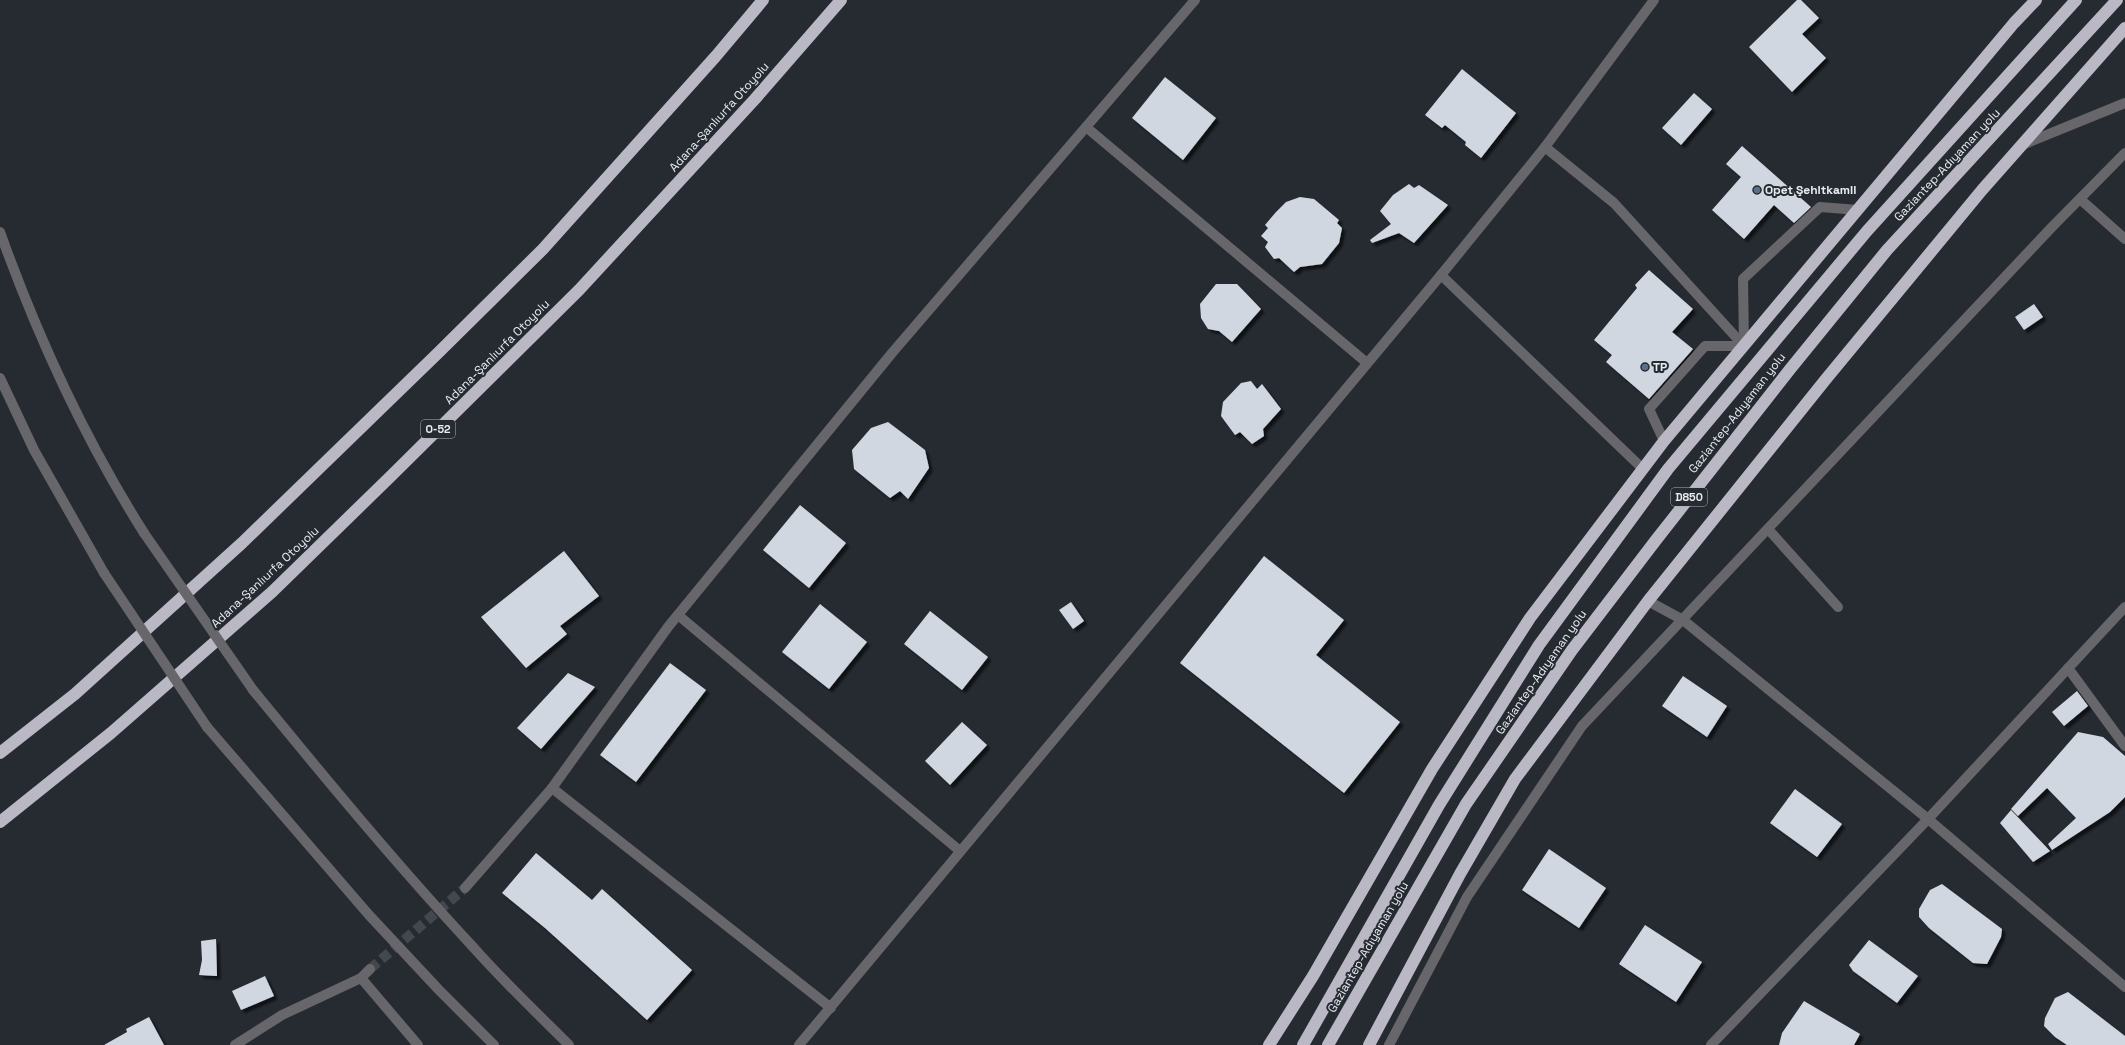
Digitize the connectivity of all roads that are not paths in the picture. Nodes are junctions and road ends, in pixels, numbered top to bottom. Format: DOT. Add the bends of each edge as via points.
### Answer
graph roads {
  1 [pos="763,0"];
  2 [pos="841,0"];
  3 [pos="1195,0"];
  4 [pos="1654,0"];
  5 [pos="2036,0"];
  6 [pos="2076,0"];
  7 [pos="2117,0"];
  8 [pos="2125,28"];
  9 [pos="2125,103"];
  10 [pos="1086,127"];
  11 [pos="2020,146"];
  12 [pos="1545,147"];
  13 [pos="2125,153"];
  14 [pos="2080,198"];
  15 [pos="1858,210"];
  16 [pos="0,232"];
  17 [pos="2125,239"];
  18 [pos="1442,275"];
  19 [pos="1744,346"];
  20 [pos="1367,363"];
  21 [pos="0,378"];
  22 [pos="1664,442"];
  23 [pos="1643,469"];
  24 [pos="1768,529"];
  25 [pos="1648,601"];
  26 [pos="1838,607"];
  27 [pos="2125,607"];
  28 [pos="678,614"];
  29 [pos="1683,620"];
  30 [pos="2068,668"];
  31 [pos="2125,746"];
  32 [pos="0,753"];
  33 [pos="552,788"];
  34 [pos="1928,819"];
  35 [pos="0,822"];
  36 [pos="960,850"];
  37 [pos="465,888"];
  38 [pos="370,969"];
  39 [pos="361,978"];
  40 [pos="2125,987"];
  41 [pos="831,1008"];
  42 [pos="235,1045"];
  43 [pos="418,1045"];
  44 [pos="494,1045"];
  45 [pos="569,1045"];
  46 [pos="799,1045"];
  47 [pos="1269,1045"];
  48 [pos="1303,1045"];
  49 [pos="1328,1045"];
  50 [pos="1369,1045"];
  51 [pos="1389,1045"];
  52 [pos="1711,1045"];
  1 -- 32 [label="highway" via="543,249 438,353 236,548 75,694"];
  2 -- 35 [label="highway, Adana-Şanlıurfa Otoyolu / O-52" via="744,111 580,290 385,482 272,592 110,734"];
  3 -- 10 [label="street"];
  4 -- 12 [label="street"];
  5 -- 15 [label="highway"];
  6 -- 48 [label="highway, Gaziantep-Adıyaman yolu / D850" via="1867,231 1668,469 1539,645 1439,805"];
  7 -- 49 [label="highway, Gaziantep-Adıyaman yolu / D850" via="1887,250 1767,398 1572,650 1466,804"];
  8 -- 11 [label="highway"];
  9 -- 11 [label="street"];
  10 -- 20 [label="street"];
  10 -- 28 [label="street" via="892,353"];
  11 -- 25 [label="highway" via="1821,385"];
  12 -- 18 [label="street"];
  12 -- 19 [label="street" via="1614,203"];
  13 -- 14 [label="street"];
  14 -- 17 [label="street"];
  14 -- 24 [label="street"];
  15 -- 19 [label="highway"];
  15 -- 19 [label="street" via="1820,207 1743,279"];
  16 -- 45 [label="street, bridge" via="22,294 72,407 118,493 253,690 336,792 417,885 475,950"];
  18 -- 20 [label="street"];
  18 -- 23 [label="street"];
  19 -- 22 [label="highway"];
  19 -- 22 [label="street" via="1705,346 1649,408"];
  20 -- 36 [label="street"];
  21 -- 44 [label="street, bridge" via="38,457 104,573 207,727 369,915"];
  22 -- 23 [label="highway"];
  23 -- 47 [label="highway" via="1530,618 1432,769 1313,976"];
  24 -- 26 [label="street"];
  24 -- 29 [label="street"];
  25 -- 29 [label="street"];
  25 -- 50 [label="highway" via="1515,779 1460,874"];
  27 -- 30 [label="street"];
  28 -- 33 [label="street"];
  28 -- 36 [label="street"];
  29 -- 34 [label="street"];
  29 -- 51 [label="street" via="1582,726 1467,897"];
  30 -- 31 [label="street"];
  30 -- 34 [label="street"];
  33 -- 37 [label="street"];
  33 -- 41 [label="street"];
  34 -- 40 [label="street"];
  34 -- 52 [label="street"];
  36 -- 41 [label="street"];
  38 -- 39 [label="street"];
  39 -- 42 [label="street" via="282,1015"];
  39 -- 43 [label="street"];
  41 -- 46 [label="street"];
}
